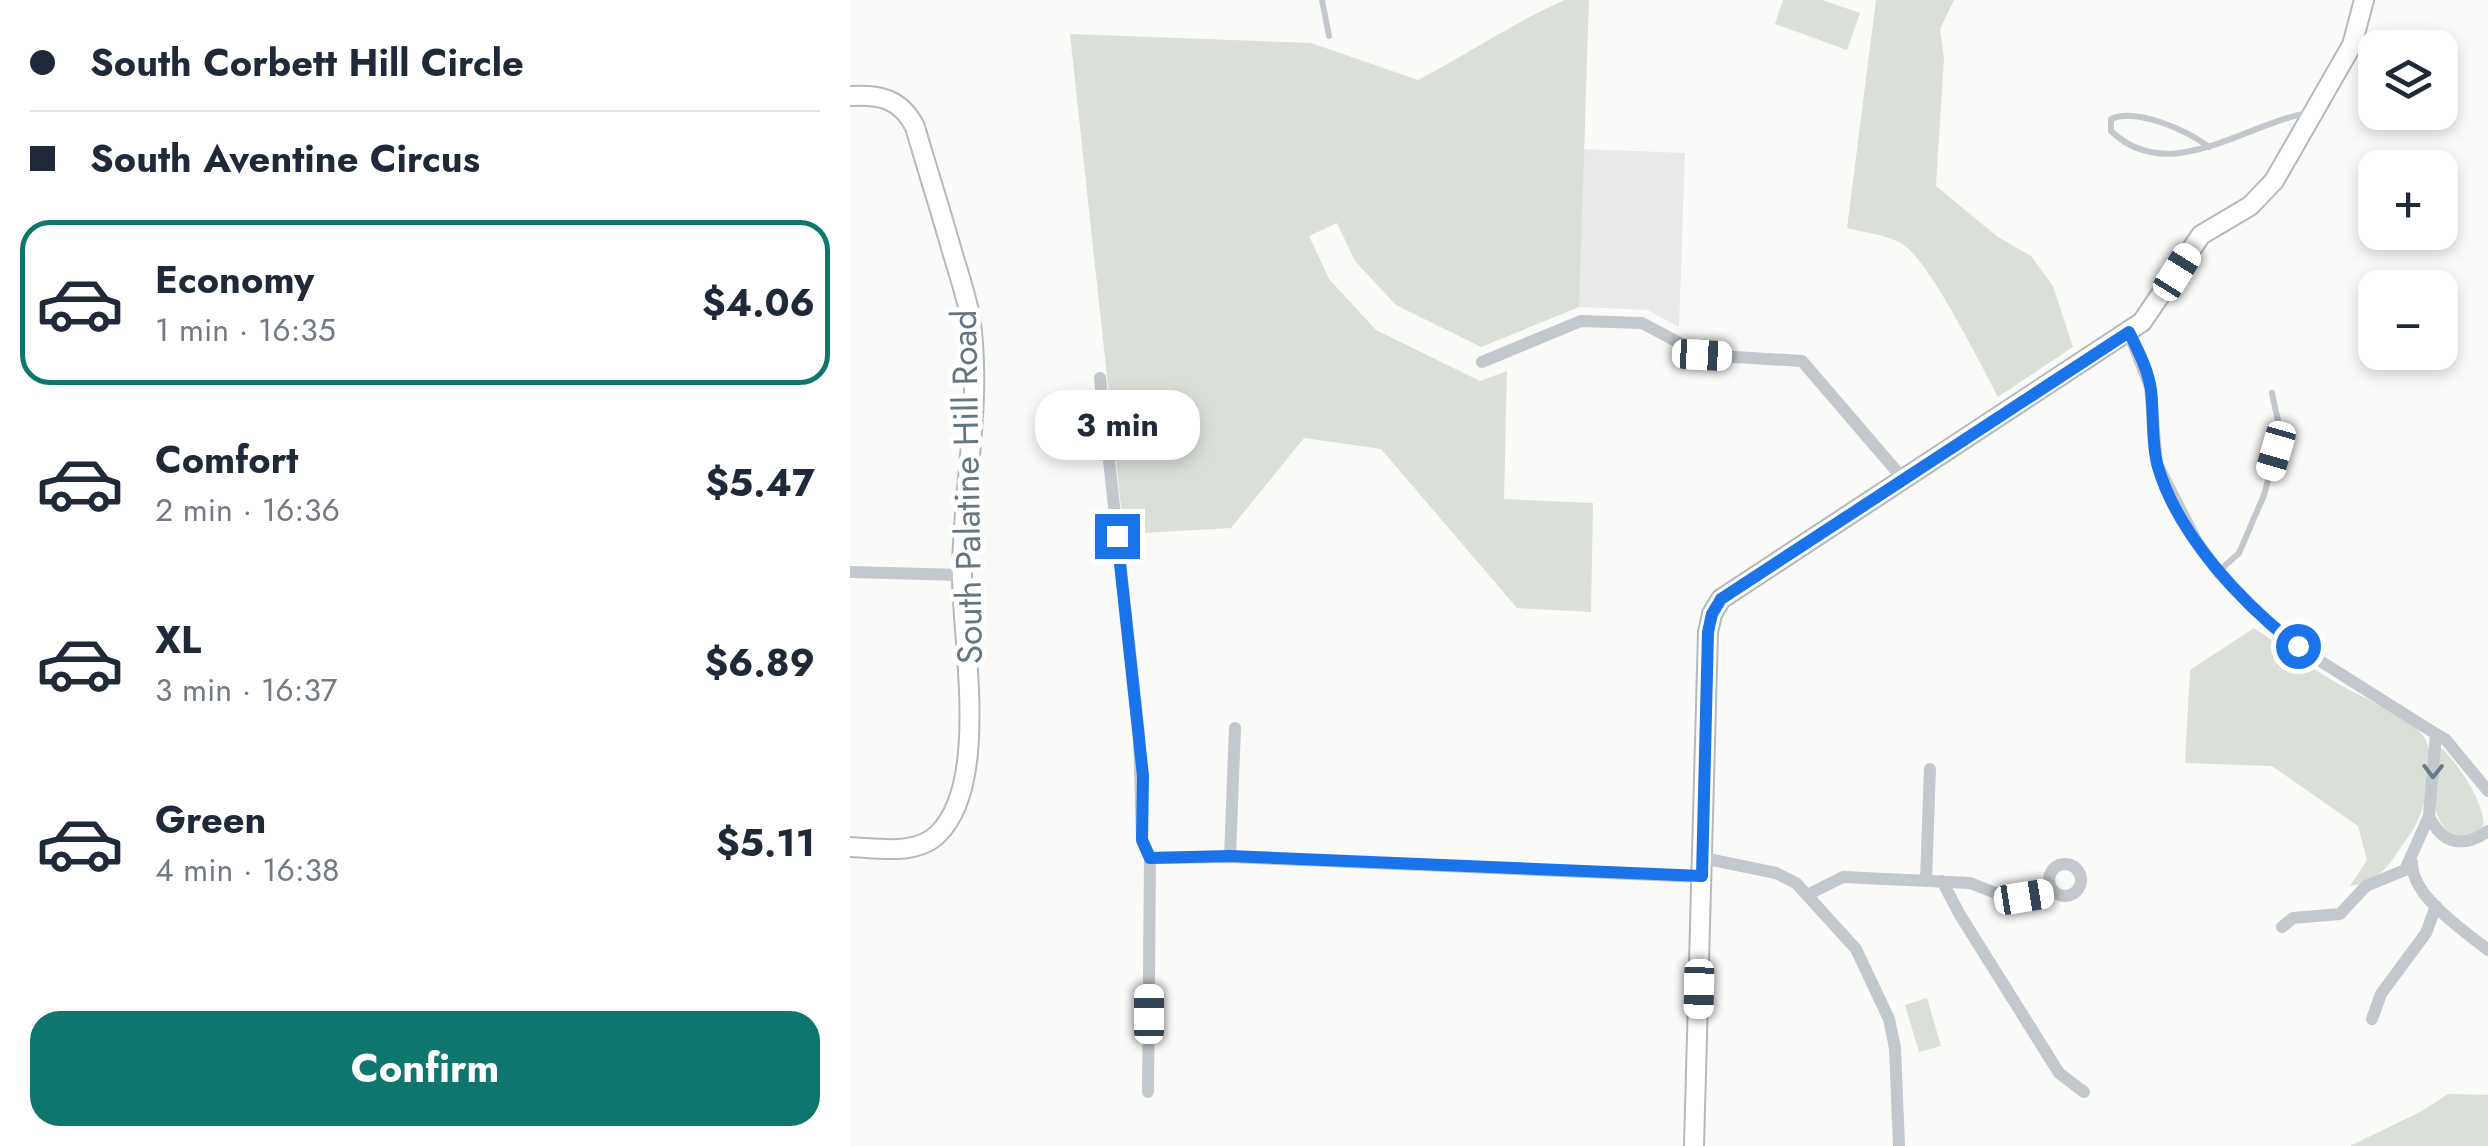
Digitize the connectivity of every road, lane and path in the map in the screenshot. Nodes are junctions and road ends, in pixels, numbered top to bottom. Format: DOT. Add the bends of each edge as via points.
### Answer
graph roads {
  1 [pos="1322,0"];
  2 [pos="2364,0"];
  3 [pos="1329,36"];
  4 [pos="850,96"];
  5 [pos="2314,112"];
  6 [pos="2208,147"];
  7 [pos="2129,332"];
  8 [pos="1482,362"];
  9 [pos="1100,378"];
  10 [pos="2272,393"];
  11 [pos="1905,480"];
  12 [pos="850,572"];
  13 [pos="2218,572"];
  14 [pos="962,575"];
  15 [pos="1235,728"];
  16 [pos="2436,734"];
  17 [pos="1930,770"];
  18 [pos="2485,783"];
  19 [pos="2429,816"];
  20 [pos="2488,831"];
  21 [pos="850,847"];
  22 [pos="1230,856"];
  23 [pos="1150,858"];
  24 [pos="2412,860"];
  25 [pos="1703,867"];
  26 [pos="1926,879"];
  27 [pos="1942,881"];
  28 [pos="2054,892"];
  29 [pos="1809,894"];
  30 [pos="2436,906"];
  31 [pos="2282,927"];
  32 [pos="2488,950"];
  33 [pos="2372,1020"];
  34 [pos="1148,1092"];
  35 [pos="2084,1092"];
  36 [pos="1694,1146"];
  37 [pos="1899,1146"];
  1 -- 3 [label="lane"];
  2 -- 5 [label="street" via="2352,44"];
  4 -- 14 [label="street, South Palatine Hill Road" via="890,100 909,116 966,301 971,430"];
  5 -- 6 [label="lane"];
  5 -- 7 [label="street" via="2261,196 2202,235 2150,313"];
  6 -- 6 [label="lane" via="2155,154 2122,142 2111,131 2111,118 2132,113"];
  7 -- 11 [label="street"];
  7 -- 13 [label="street" via="2150,387 2157,464"];
  8 -- 11 [label="street" via="1581,320 1642,323 1702,355 1802,361"];
  9 -- 23 [label="street" via="1139,734 1142,840"];
  10 -- 13 [label="lane" via="2276,451 2264,494 2239,553"];
  11 -- 25 [label="street" via="1715,606 1708,632"];
  12 -- 14 [label="street"];
  13 -- 16 [label="street" via="2298,646"];
  14 -- 21 [label="street, South Palatine Hill Road" via="969,727 954,808 936,837 919,846"];
  15 -- 22 [label="street"];
  16 -- 18 [label="street"];
  16 -- 19 [label="street, one-way"];
  17 -- 26 [label="street"];
  19 -- 20 [label="street" via="2456,843"];
  19 -- 24 [label="street"];
  22 -- 23 [label="street"];
  22 -- 25 [label="street"];
  23 -- 34 [label="street"];
  24 -- 30 [label="street" via="2415,883"];
  24 -- 31 [label="street" via="2362,890 2344,912 2293,918"];
  25 -- 29 [label="street" via="1776,873"];
  25 -- 36 [label="street"];
  26 -- 27 [label="street"];
  26 -- 29 [label="street" via="1843,877"];
  27 -- 28 [label="street" via="2024,897"];
  27 -- 35 [label="street" via="2059,1073"];
  29 -- 37 [label="street" via="1856,949 1889,1019"];
  30 -- 32 [label="street"];
  30 -- 33 [label="street"];
}
